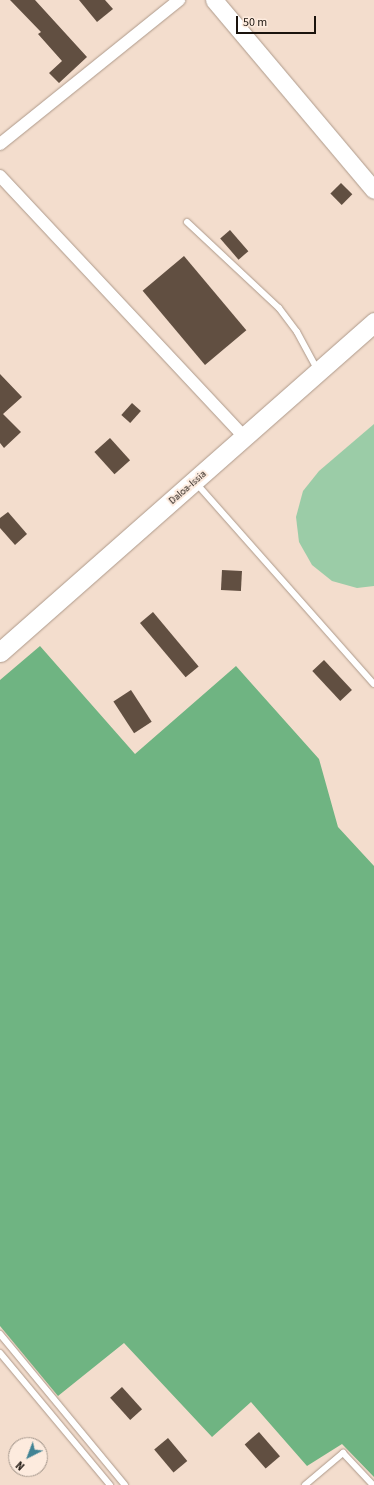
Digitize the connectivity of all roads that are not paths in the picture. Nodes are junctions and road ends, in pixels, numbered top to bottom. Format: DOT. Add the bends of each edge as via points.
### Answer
graph roads {
  1 [pos="179,0"];
  2 [pos="214,0"];
  3 [pos="0,144"];
  4 [pos="0,176"];
  5 [pos="374,190"];
  6 [pos="187,222"];
  7 [pos="374,322"];
  8 [pos="319,372"];
  9 [pos="246,438"];
  10 [pos="195,482"];
  11 [pos="0,652"];
  12 [pos="374,684"];
  13 [pos="0,1334"];
  14 [pos="11,1348"];
  15 [pos="1,1355"];
  16 [pos="110,1485"];
  17 [pos="125,1485"];
  18 [pos="305,1485"];
  19 [pos="373,1485"];
  1 -- 3 [label="street"];
  2 -- 5 [label="street"];
  4 -- 9 [label="street"];
  6 -- 8 [label="lane" via="279,308 298,332"];
  7 -- 8 [label="main road, Daloa-Issia"];
  8 -- 9 [label="main road, Daloa-Issia"];
  9 -- 10 [label="main road, Daloa-Issia"];
  10 -- 11 [label="main road, Daloa-Issia"];
  10 -- 12 [label="lane"];
  13 -- 14 [label="lane"];
  14 -- 15 [label="lane"];
  14 -- 17 [label="lane"];
  15 -- 16 [label="lane"];
  18 -- 19 [label="lane" via="343,1453"];
}
